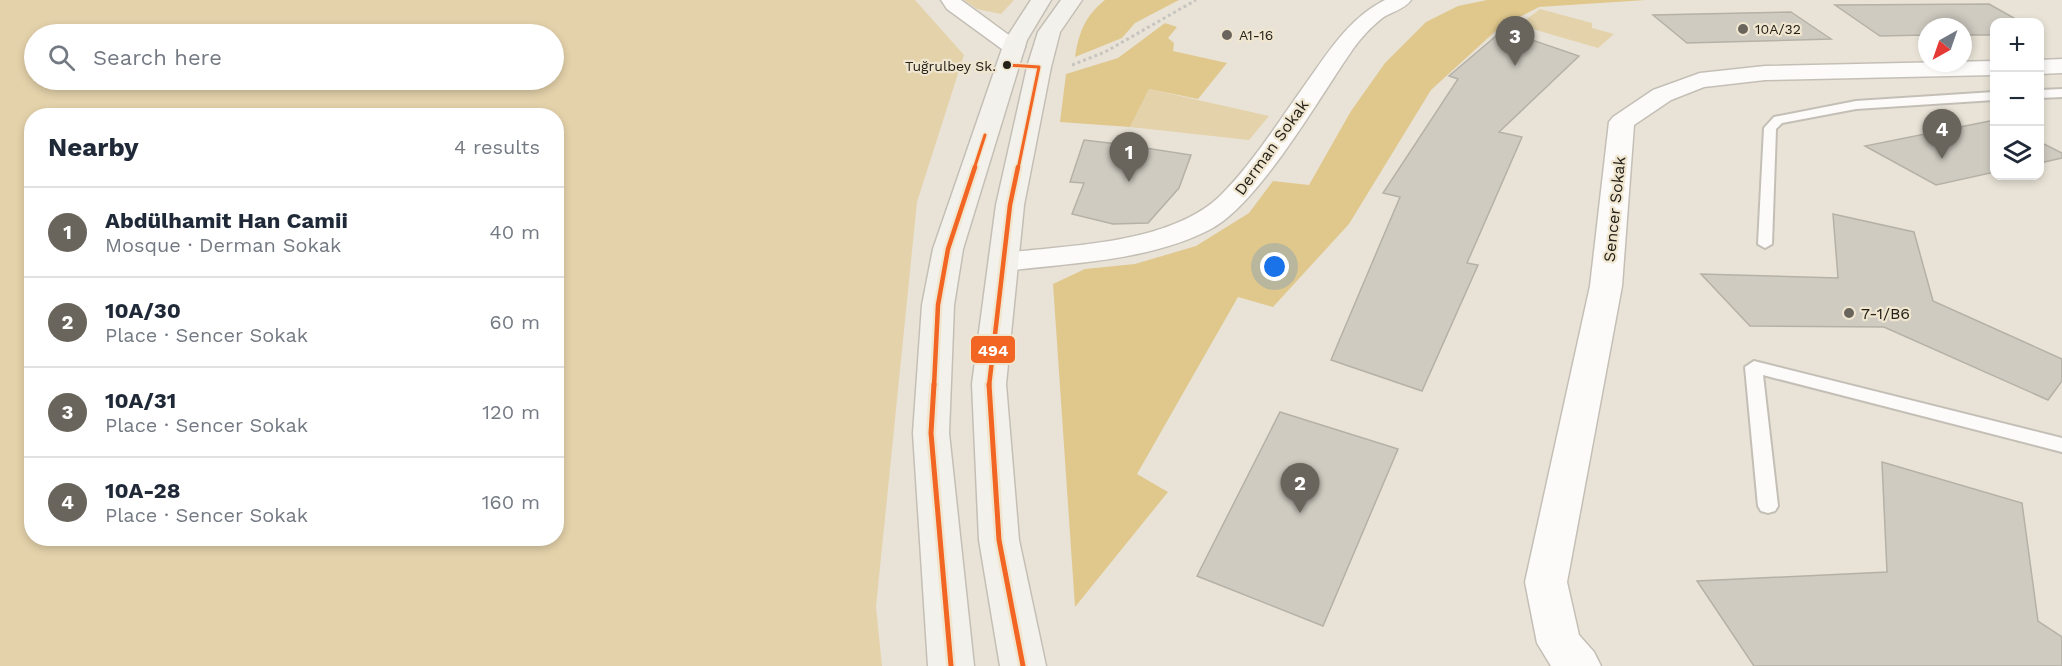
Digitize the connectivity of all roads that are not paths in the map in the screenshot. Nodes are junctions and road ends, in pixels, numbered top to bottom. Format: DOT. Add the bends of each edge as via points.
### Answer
graph roads {
  1 [pos="951,0"];
  2 [pos="1041,0"];
  3 [pos="1072,0"];
  4 [pos="1401,0"];
  5 [pos="1025,62"];
  6 [pos="2062,66"];
  7 [pos="2044,67"];
  8 [pos="1990,68"];
  9 [pos="2062,93"];
  10 [pos="2044,94"];
  11 [pos="1990,96"];
  12 [pos="1765,244"];
  13 [pos="1004,262"];
  14 [pos="2062,445"];
  15 [pos="1768,506"];
  16 [pos="951,666"];
  17 [pos="1023,666"];
  18 [pos="1578,666"];
  1 -- 5 [label="street"];
  2 -- 5 [label="street"];
  3 -- 5 [label="street"];
  4 -- 13 [label="street, Derman Sokak" via="1374,14 1347,42 1232,201 1200,224 1112,249"];
  5 -- 13 [label="street"];
  5 -- 16 [label="street" via="948,249 938,305 932,433"];
  6 -- 7 [label="street"];
  8 -- 18 [label="street, Sencer Sokak" via="1765,74 1700,80 1662,95 1622,122 1606,286 1546,582 1559,644"];
  9 -- 10 [label="lane"];
  11 -- 12 [label="lane" via="1856,105 1778,120 1770,128"];
  13 -- 17 [label="street" via="989,384 999,540"];
  14 -- 15 [label="lane" via="1754,367"];
}
